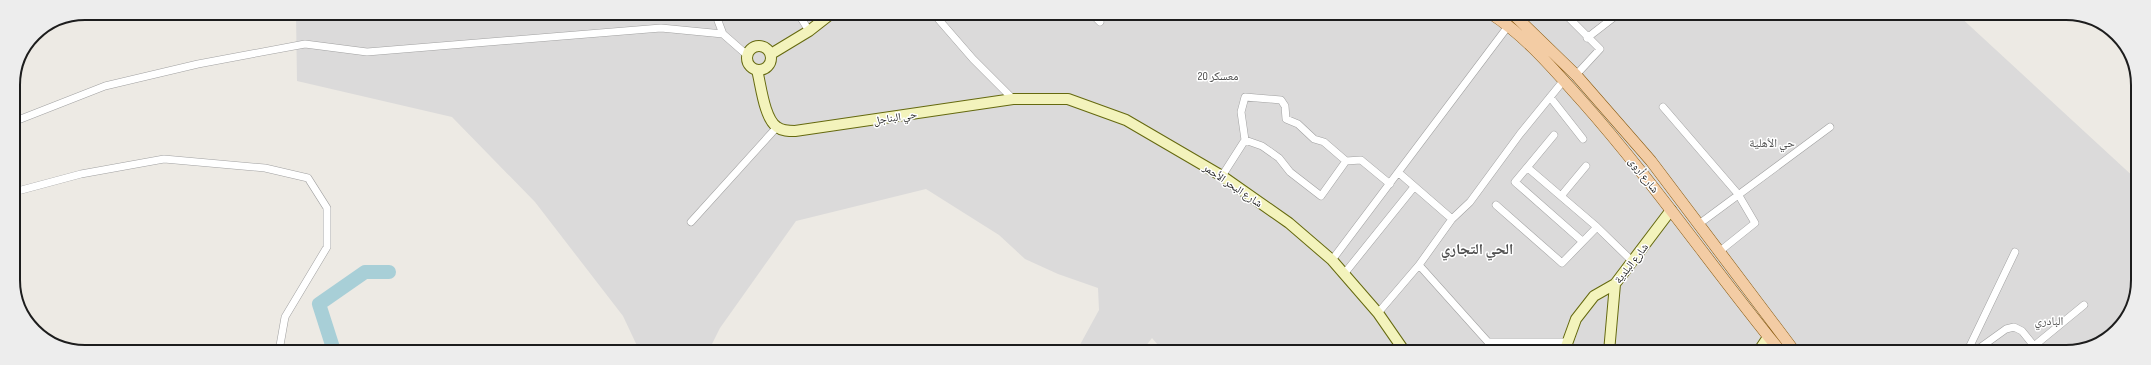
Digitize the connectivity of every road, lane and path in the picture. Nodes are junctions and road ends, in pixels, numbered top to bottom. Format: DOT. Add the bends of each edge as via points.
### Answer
graph roads {
  1 [pos="718,20"];
  2 [pos="802,20"];
  3 [pos="823,20"];
  4 [pos="939,20"];
  5 [pos="1500,20"];
  6 [pos="1512,20"];
  7 [pos="1519,20"];
  8 [pos="1570,20"];
  9 [pos="1610,20"];
  10 [pos="1509,25"];
  11 [pos="809,31"];
  12 [pos="723,34"];
  13 [pos="1587,38"];
  14 [pos="771,54"];
  15 [pos="747,55"];
  16 [pos="757,70"];
  17 [pos="1576,75"];
  18 [pos="1564,80"];
  19 [pos="1550,97"];
  20 [pos="1013,99"];
  21 [pos="1663,107"];
  22 [pos="20,119"];
  23 [pos="777,127"];
  24 [pos="1830,127"];
  25 [pos="1554,134"];
  26 [pos="1583,139"];
  27 [pos="1245,140"];
  28 [pos="1346,161"];
  29 [pos="1586,166"];
  30 [pos="1528,168"];
  31 [pos="1399,173"];
  32 [pos="1222,176"];
  33 [pos="1390,184"];
  34 [pos="1414,187"];
  35 [pos="20,190"];
  36 [pos="1738,194"];
  37 [pos="1561,196"];
  38 [pos="1679,200"];
  39 [pos="1496,205"];
  40 [pos="1671,210"];
  41 [pos="1452,219"];
  42 [pos="691,222"];
  43 [pos="1699,224"];
  44 [pos="1597,227"];
  45 [pos="1582,241"];
  46 [pos="1720,251"];
  47 [pos="2015,252"];
  48 [pos="1332,260"];
  49 [pos="1632,262"];
  50 [pos="1418,265"];
  51 [pos="1344,274"];
  52 [pos="1615,284"];
  53 [pos="2084,305"];
  54 [pos="1378,314"];
  55 [pos="1777,329"];
  56 [pos="1768,337"];
  57 [pos="1488,342"];
  58 [pos="280,345"];
  59 [pos="1400,345"];
  60 [pos="1490,345"];
  61 [pos="1535,345"];
  62 [pos="1567,345"];
  63 [pos="1610,345"];
  64 [pos="1763,345"];
  65 [pos="1775,345"];
  66 [pos="1790,345"];
  67 [pos="1970,345"];
  68 [pos="1984,345"];
  69 [pos="2034,345"];
  70 [pos="2041,345"];
  1 -- 12 [label="street"];
  2 -- 11 [label="street"];
  3 -- 11 [label="street"];
  4 -- 20 [label="street"];
  5 -- 10 [label="main road, شارع أروى"];
  6 -- 10 [label="main road"];
  7 -- 17 [label="main road, شارع أروى"];
  8 -- 13 [label="street"];
  9 -- 13 [label="street"];
  10 -- 18 [label="main road, شارع أروى"];
  10 -- 31 [label="street"];
  11 -- 14 [label="street"];
  12 -- 15 [label="street"];
  12 -- 22 [label="street" via="661,28 367,52 305,44 198,64 105,86"];
  13 -- 17 [label="street" via="1600,50"];
  14 -- 15 [label="street" via="759,46 754,47"];
  14 -- 16 [label="street" via="767,68"];
  15 -- 16 [label="street" via="749,65"];
  16 -- 23 [label="street" via="766,107 771,121"];
  17 -- 38 [label="main road, شارع أروى" via="1651,161"];
  18 -- 19 [label="street"];
  18 -- 40 [label="main road, شارع أروى" via="1645,174"];
  19 -- 26 [label="street"];
  19 -- 41 [label="street" via="1470,202"];
  20 -- 23 [label="street, حي البناجل" via="795,131"];
  20 -- 32 [label="street, شارع البحر الأحمر" via="1068,99 1126,120"];
  21 -- 36 [label="street"];
  23 -- 42 [label="street"];
  24 -- 36 [label="street"];
  25 -- 30 [label="street"];
  27 -- 28 [label="street" via="1262,146 1279,158 1290,172 1321,196"];
  27 -- 28 [label="street" via="1241,112 1245,97 1280,100 1285,106 1286,120 1298,124 1314,139 1324,142"];
  27 -- 32 [label="street"];
  28 -- 33 [label="street" via="1361,160"];
  29 -- 37 [label="street"];
  30 -- 37 [label="street"];
  30 -- 45 [label="street" via="1515,182"];
  31 -- 33 [label="street"];
  31 -- 34 [label="street"];
  32 -- 48 [label="street, شارع البحر الأحمر" via="1289,223"];
  33 -- 48 [label="street"];
  34 -- 41 [label="street"];
  34 -- 51 [label="street"];
  35 -- 58 [label="street" via="81,174 164,159 265,168 308,178 327,208 327,247 285,317"];
  36 -- 43 [label="street"];
  36 -- 46 [label="street" via="1755,223"];
  37 -- 44 [label="street"];
  38 -- 40 [label="main road"];
  38 -- 43 [label="main road, شارع أروى"];
  39 -- 45 [label="street" via="1562,263"];
  40 -- 49 [label="street, شارع البلدية"];
  40 -- 56 [label="main road, شارع أروى"];
  41 -- 50 [label="street"];
  43 -- 46 [label="main road, شارع أروى"];
  44 -- 45 [label="street"];
  44 -- 49 [label="street"];
  46 -- 55 [label="main road, شارع أروى"];
  47 -- 67 [label="street"];
  48 -- 51 [label="street, شارع البحر الأحمر"];
  49 -- 52 [label="street, شارع البلدية"];
  50 -- 54 [label="street"];
  50 -- 57 [label="street"];
  51 -- 54 [label="street, شارع البحر الأحمر"];
  52 -- 62 [label="street, شارع البلدية" via="1594,296 1576,319"];
  52 -- 63 [label="street"];
  53 -- 70 [label="street"];
  54 -- 59 [label="street, شارع البحر الأحمر"];
  55 -- 56 [label="main road"];
  55 -- 66 [label="main road, شارع أروى"];
  56 -- 64 [label="street"];
  56 -- 65 [label="main road, شارع أروى"];
  57 -- 60 [label="street"];
  57 -- 61 [label="street"];
  68 -- 69 [label="street" via="2006,329 2014,327 2022,331"];
}
